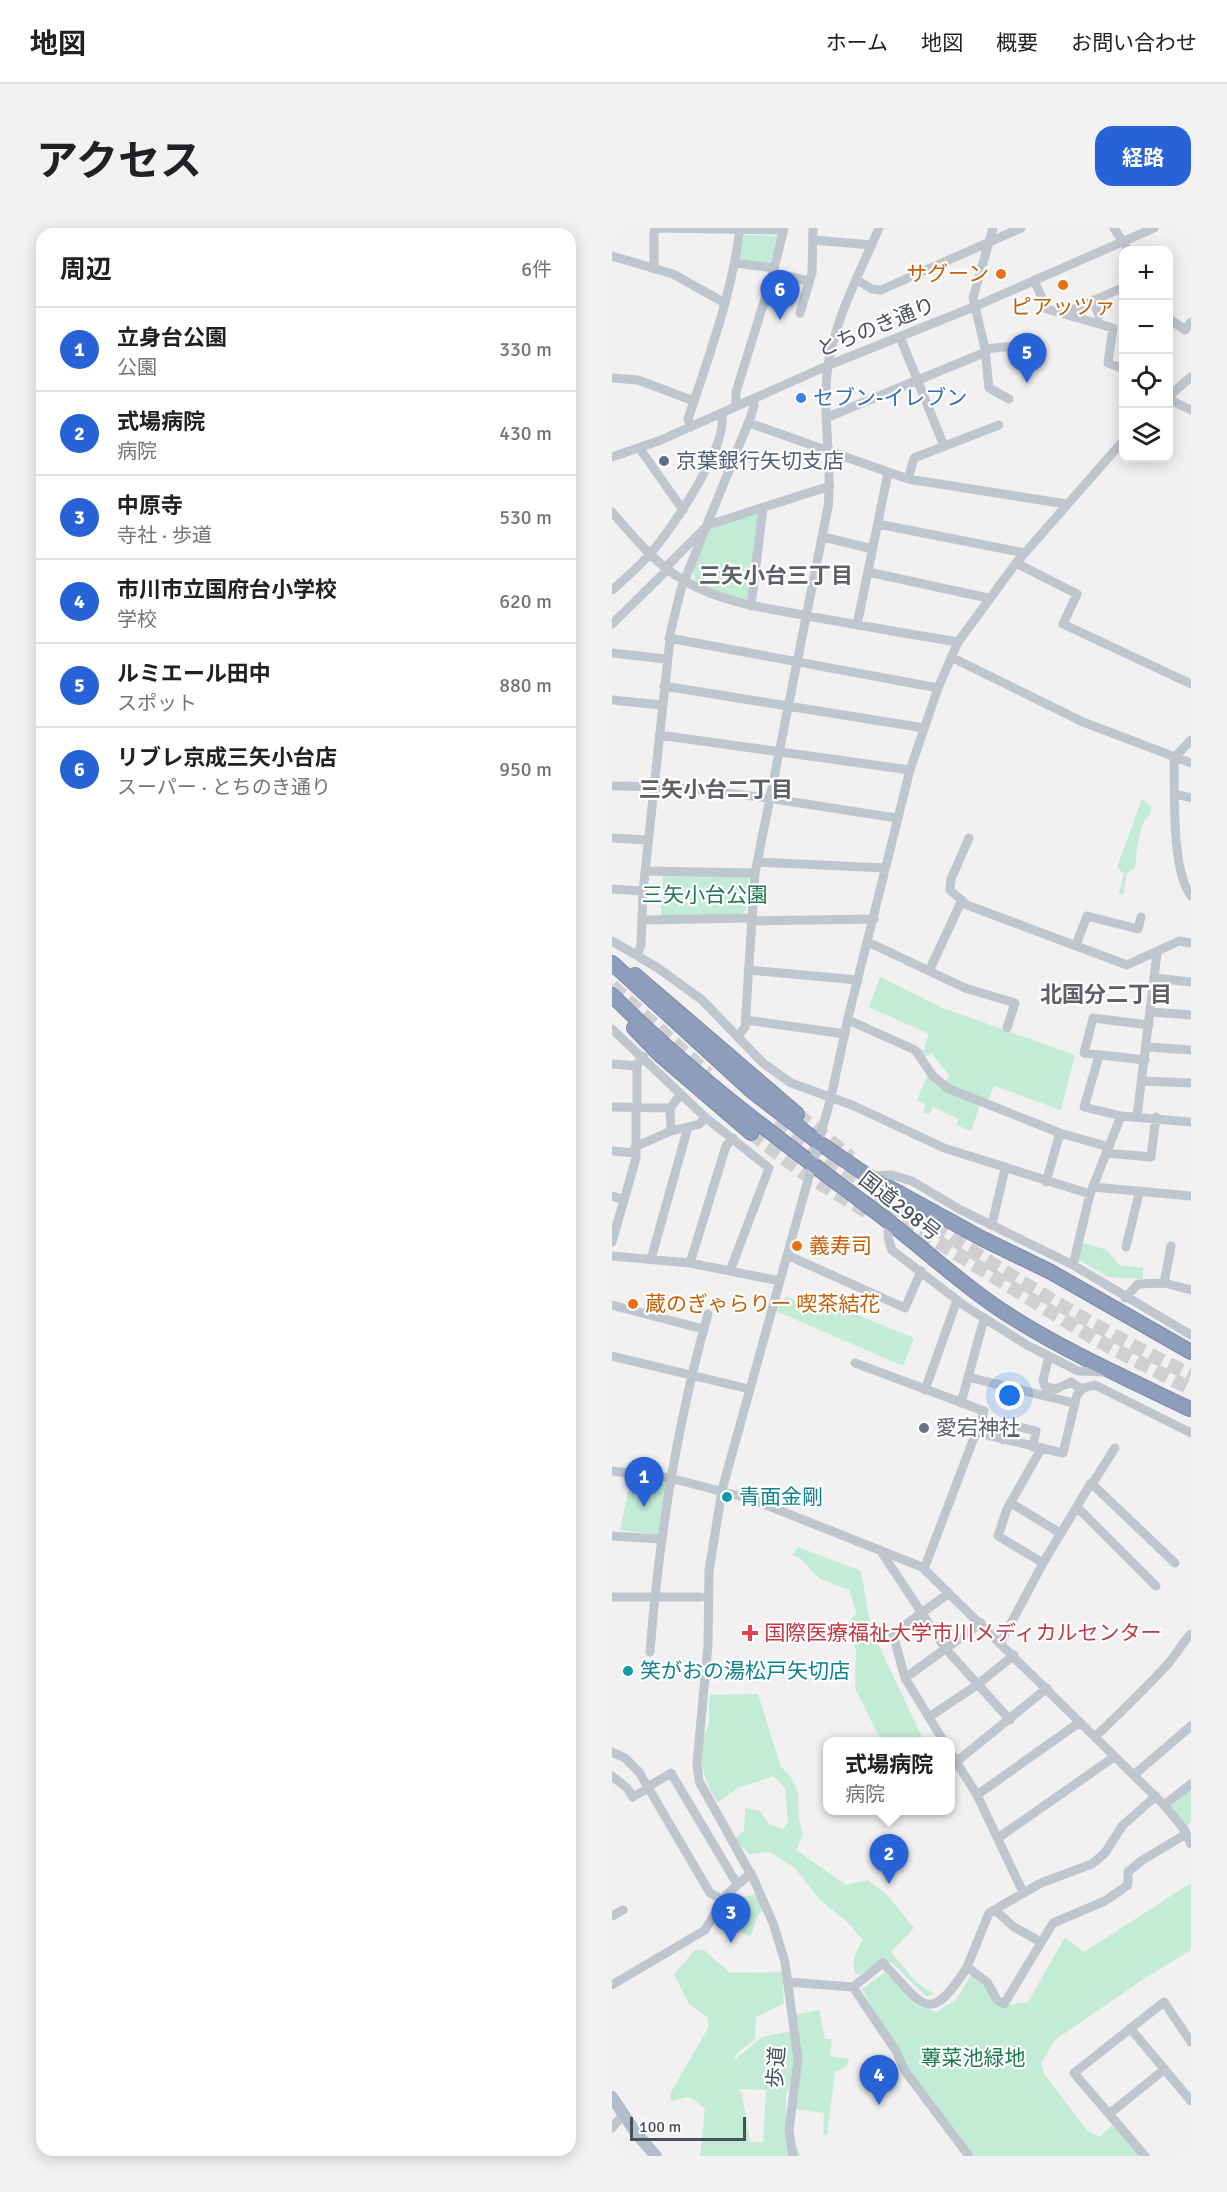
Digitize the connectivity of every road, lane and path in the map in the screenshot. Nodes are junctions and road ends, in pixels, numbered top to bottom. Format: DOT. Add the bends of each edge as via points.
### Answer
graph roads {
  1 [pos="659,228"];
  2 [pos="813,228"];
  3 [pos="879,228"];
  4 [pos="993,228"];
  5 [pos="1021,228"];
  6 [pos="1114,228"];
  7 [pos="1154,228"];
  8 [pos="740,229"];
  9 [pos="784,229"];
  10 [pos="813,240"];
  11 [pos="988,243"];
  12 [pos="872,245"];
  13 [pos="1126,246"];
  14 [pos="1119,249"];
  15 [pos="615,261"];
  16 [pos="735,263"];
  17 [pos="654,269"];
  18 [pos="774,271"];
  19 [pos="857,280"];
  20 [pos="1034,280"];
  21 [pos="809,281"];
  22 [pos="1119,289"];
  23 [pos="1093,300"];
  24 [pos="725,303"];
  25 [pos="976,306"];
  26 [pos="801,313"];
  27 [pos="1100,316"];
  28 [pos="1073,317"];
  29 [pos="1173,322"];
  30 [pos="1191,322"];
  31 [pos="900,337"];
  32 [pos="1032,344"];
  33 [pos="986,351"];
  34 [pos="829,365"];
  35 [pos="1119,367"];
  36 [pos="1191,377"];
  37 [pos="612,378"];
  38 [pos="917,381"];
  39 [pos="1173,393"];
  40 [pos="752,399"];
  41 [pos="1009,399"];
  42 [pos="694,401"];
  43 [pos="1173,401"];
  44 [pos="736,406"];
  45 [pos="1191,410"];
  46 [pos="721,413"];
  47 [pos="828,417"];
  48 [pos="749,423"];
  49 [pos="999,424"];
  50 [pos="691,427"];
  51 [pos="944,446"];
  52 [pos="1119,446"];
  53 [pos="640,449"];
  54 [pos="830,452"];
  55 [pos="612,457"];
  56 [pos="888,473"];
  57 [pos="908,479"];
  58 [pos="830,486"];
  59 [pos="1066,504"];
  60 [pos="763,508"];
  61 [pos="683,510"];
  62 [pos="612,512"];
  63 [pos="878,524"];
  64 [pos="708,525"];
  65 [pos="823,537"];
  66 [pos="873,549"];
  67 [pos="1025,553"];
  68 [pos="650,554"];
  69 [pos="1016,563"];
  70 [pos="667,568"];
  71 [pos="868,572"];
  72 [pos="685,581"];
  73 [pos="612,590"];
  74 [pos="988,598"];
  75 [pos="751,606"];
  76 [pos="807,616"];
  77 [pos="612,624"];
  78 [pos="857,625"];
  79 [pos="669,638"];
  80 [pos="958,642"];
  81 [pos="612,653"];
  82 [pos="951,657"];
  83 [pos="666,659"];
  84 [pos="797,662"];
  85 [pos="1191,684"];
  86 [pos="663,686"];
  87 [pos="938,688"];
  88 [pos="612,700"];
  89 [pos="661,705"];
  90 [pos="612,706"];
  91 [pos="788,706"];
  92 [pos="924,728"];
  93 [pos="659,735"];
  94 [pos="1191,740"];
  95 [pos="779,752"];
  96 [pos="1174,758"];
  97 [pos="1191,763"];
  98 [pos="910,770"];
  99 [pos="612,786"];
  100 [pos="654,786"];
  101 [pos="1175,794"];
  102 [pos="1191,798"];
  103 [pos="770,800"];
  104 [pos="896,818"];
  105 [pos="612,838"];
  106 [pos="969,838"];
  107 [pos="648,840"];
  108 [pos="757,862"];
  109 [pos="885,868"];
  110 [pos="646,871"];
  111 [pos="755,873"];
  112 [pos="612,889"];
  113 [pos="643,891"];
  114 [pos="1191,896"];
  115 [pos="962,900"];
  116 [pos="1141,917"];
  117 [pos="874,919"];
  118 [pos="642,920"];
  119 [pos="750,920"];
  120 [pos="612,941"];
  121 [pos="868,942"];
  122 [pos="1191,943"];
  123 [pos="1076,945"];
  124 [pos="1157,954"];
  125 [pos="637,955"];
  126 [pos="612,957"];
  127 [pos="612,963"];
  128 [pos="748,970"];
  129 [pos="929,971"];
  130 [pos="1155,978"];
  131 [pos="858,980"];
  132 [pos="1191,982"];
  133 [pos="612,994"];
  134 [pos="612,1003"];
  135 [pos="1151,1012"];
  136 [pos="1191,1015"];
  137 [pos="746,1020"];
  138 [pos="848,1020"];
  139 [pos="1149,1026"];
  140 [pos="1007,1028"];
  141 [pos="612,1029"];
  142 [pos="845,1034"];
  143 [pos="738,1036"];
  144 [pos="1147,1047"];
  145 [pos="1191,1050"];
  146 [pos="1099,1056"];
  147 [pos="644,1057"];
  148 [pos="1145,1060"];
  149 [pos="612,1064"];
  150 [pos="637,1066"];
  151 [pos="1142,1081"];
  152 [pos="1191,1083"];
  153 [pos="681,1094"];
  154 [pos="831,1097"];
  155 [pos="612,1107"];
  156 [pos="637,1108"];
  157 [pos="670,1108"];
  158 [pos="797,1114"];
  159 [pos="705,1116"];
  160 [pos="1121,1116"];
  161 [pos="1137,1116"];
  162 [pos="1156,1117"];
  163 [pos="1191,1120"];
  164 [pos="688,1127"];
  165 [pos="671,1131"];
  166 [pos="751,1133"];
  167 [pos="1060,1133"];
  168 [pos="733,1138"];
  169 [pos="818,1142"];
  170 [pos="636,1150"];
  171 [pos="1108,1150"];
  172 [pos="612,1151"];
  173 [pos="811,1165"];
  174 [pos="1005,1169"];
  175 [pos="868,1176"];
  176 [pos="1046,1182"];
  177 [pos="1091,1190"];
  178 [pos="1139,1193"];
  179 [pos="612,1196"];
  180 [pos="1191,1197"];
  181 [pos="624,1200"];
  182 [pos="890,1223"];
  183 [pos="992,1224"];
  184 [pos="614,1230"];
  185 [pos="612,1242"];
  186 [pos="1171,1246"];
  187 [pos="1126,1247"];
  188 [pos="787,1255"];
  189 [pos="612,1256"];
  190 [pos="651,1259"];
  191 [pos="690,1263"];
  192 [pos="1073,1264"];
  193 [pos="921,1270"];
  194 [pos="730,1271"];
  195 [pos="780,1281"];
  196 [pos="1164,1283"];
  197 [pos="1191,1290"];
  198 [pos="1125,1298"];
  199 [pos="957,1300"];
  200 [pos="612,1305"];
  201 [pos="708,1314"];
  202 [pos="984,1319"];
  203 [pos="703,1329"];
  204 [pos="1191,1335"];
  205 [pos="1191,1352"];
  206 [pos="612,1356"];
  207 [pos="1049,1356"];
  208 [pos="855,1363"];
  209 [pos="1115,1371"];
  210 [pos="692,1374"];
  211 [pos="968,1377"];
  212 [pos="749,1389"];
  213 [pos="1082,1389"];
  214 [pos="925,1390"];
  215 [pos="961,1403"];
  216 [pos="1074,1403"];
  217 [pos="1190,1409"];
  218 [pos="979,1433"];
  219 [pos="1191,1433"];
  220 [pos="1004,1440"];
  221 [pos="1037,1448"];
  222 [pos="1115,1448"];
  223 [pos="612,1471"];
  224 [pos="670,1478"];
  225 [pos="1092,1484"];
  226 [pos="722,1490"];
  227 [pos="1011,1503"];
  228 [pos="1077,1507"];
  229 [pos="1060,1533"];
  230 [pos="612,1536"];
  231 [pos="660,1539"];
  232 [pos="880,1550"];
  233 [pos="1043,1563"];
  234 [pos="1175,1563"];
  235 [pos="924,1569"];
  236 [pos="1156,1586"];
  237 [pos="949,1593"];
  238 [pos="612,1597"];
  239 [pos="654,1598"];
  240 [pos="701,1598"];
  241 [pos="922,1614"];
  242 [pos="981,1623"];
  243 [pos="1191,1634"];
  244 [pos="1001,1642"];
  245 [pos="945,1648"];
  246 [pos="650,1652"];
  247 [pos="1014,1655"];
  248 [pos="905,1678"];
  249 [pos="977,1685"];
  250 [pos="1047,1688"];
  251 [pos="929,1717"];
  252 [pos="1010,1720"];
  253 [pos="1080,1722"];
  254 [pos="1191,1726"];
  255 [pos="941,1737"];
  256 [pos="1095,1737"];
  257 [pos="612,1752"];
  258 [pos="1114,1757"];
  259 [pos="956,1762"];
  260 [pos="1134,1774"];
  261 [pos="612,1776"];
  262 [pos="1191,1784"];
  263 [pos="648,1788"];
  264 [pos="977,1795"];
  265 [pos="1156,1796"];
  266 [pos="1164,1804"];
  267 [pos="1186,1834"];
  268 [pos="998,1838"];
  269 [pos="1191,1844"];
  270 [pos="751,1873"];
  271 [pos="737,1884"];
  272 [pos="1023,1892"];
  273 [pos="723,1900"];
  274 [pos="623,1910"];
  275 [pos="995,1910"];
  276 [pos="612,1916"];
  277 [pos="1041,1942"];
  278 [pos="967,1967"];
  279 [pos="787,1982"];
  280 [pos="612,1985"];
  281 [pos="853,1987"];
  282 [pos="1130,2028"];
  283 [pos="1191,2042"];
  284 [pos="1165,2069"];
  285 [pos="612,2097"];
  286 [pos="1191,2101"];
  287 [pos="1109,2114"];
  288 [pos="623,2115"];
  289 [pos="612,2128"];
  290 [pos="656,2156"];
  291 [pos="793,2156"];
  292 [pos="969,2156"];
  293 [pos="1145,2156"];
  1 -- 8 [label="street"];
  1 -- 17 [label="street" via="654,231"];
  2 -- 10 [label="street"];
  3 -- 12 [label="street"];
  4 -- 11 [label="street"];
  5 -- 11 [label="street"];
  6 -- 13 [label="street"];
  7 -- 13 [label="street, とちのき通り"];
  8 -- 9 [label="street"];
  8 -- 16 [label="street"];
  9 -- 18 [label="street"];
  10 -- 12 [label="street"];
  10 -- 21 [label="street"];
  11 -- 19 [label="street" via="881,290"];
  11 -- 25 [label="street" via="973,298"];
  12 -- 19 [label="street"];
  14 -- 20 [label="street, とちのき通り"];
  15 -- 17 [label="street"];
  16 -- 18 [label="street"];
  16 -- 24 [label="street"];
  17 -- 24 [label="street" via="673,274"];
  18 -- 21 [label="street"];
  18 -- 44 [label="street" via="743,367"];
  19 -- 34 [label="street" via="838,326"];
  20 -- 25 [label="street, とちのき通り"];
  20 -- 28 [label="street" via="1047,309"];
  21 -- 26 [label="street"];
  22 -- 23 [label="street"];
  23 -- 27 [label="street"];
  23 -- 28 [label="street" via="1072,310"];
  24 -- 42 [label="street"];
  25 -- 31 [label="street, とちのき通り"];
  25 -- 33 [label="street"];
  28 -- 35 [label="street" via="1113,328 1108,363"];
  29 -- 30 [label="street" via="1185,330"];
  31 -- 34 [label="street, とちのき通り"];
  31 -- 38 [label="street"];
  32 -- 33 [label="street"];
  33 -- 38 [label="street"];
  33 -- 41 [label="street" via="989,388"];
  34 -- 40 [label="street, とちのき通り"];
  34 -- 47 [label="street"];
  36 -- 39 [label="street"];
  37 -- 42 [label="street" via="638,380"];
  38 -- 47 [label="street"];
  38 -- 51 [label="street"];
  40 -- 44 [label="street, とちのき通り"];
  40 -- 48 [label="street"];
  42 -- 50 [label="street" via="688,419"];
  43 -- 45 [label="street"];
  44 -- 46 [label="street, とちのき通り"];
  46 -- 50 [label="street, とちのき通り"];
  46 -- 61 [label="street" via="719,439"];
  47 -- 54 [label="street"];
  48 -- 54 [label="street"];
  48 -- 64 [label="street"];
  49 -- 51 [label="street"];
  50 -- 53 [label="street, とちのき通り"];
  51 -- 57 [label="street" via="914,458"];
  52 -- 59 [label="street, 歩道"];
  53 -- 55 [label="street, とちのき通り"];
  53 -- 61 [label="street"];
  54 -- 56 [label="street"];
  54 -- 58 [label="street"];
  56 -- 57 [label="street"];
  56 -- 63 [label="street"];
  57 -- 59 [label="street"];
  58 -- 60 [label="street"];
  58 -- 65 [label="street"];
  59 -- 67 [label="street, 歩道"];
  60 -- 64 [label="street"];
  60 -- 75 [label="street"];
  61 -- 68 [label="street"];
  62 -- 68 [label="street"];
  63 -- 66 [label="street"];
  63 -- 67 [label="street"];
  64 -- 70 [label="street"];
  64 -- 72 [label="street"];
  65 -- 66 [label="street"];
  65 -- 76 [label="street"];
  66 -- 71 [label="street"];
  67 -- 69 [label="street, 歩道"];
  68 -- 70 [label="street"];
  68 -- 73 [label="street"];
  69 -- 74 [label="street, 歩道"];
  69 -- 85 [label="street" via="1077,594 1062,624"];
  70 -- 72 [label="street"];
  70 -- 77 [label="street"];
  71 -- 74 [label="street"];
  71 -- 78 [label="street"];
  72 -- 75 [label="street"];
  72 -- 79 [label="street"];
  74 -- 80 [label="street, 歩道"];
  75 -- 76 [label="street"];
  76 -- 78 [label="street"];
  76 -- 84 [label="street"];
  78 -- 80 [label="street"];
  79 -- 83 [label="street"];
  79 -- 84 [label="street"];
  80 -- 82 [label="street, 歩道"];
  81 -- 83 [label="street"];
  82 -- 87 [label="street, 歩道"];
  82 -- 96 [label="street" via="1083,722"];
  83 -- 86 [label="street"];
  84 -- 87 [label="street"];
  84 -- 91 [label="street"];
  86 -- 89 [label="street"];
  86 -- 91 [label="street"];
  87 -- 92 [label="street, 歩道"];
  88 -- 89 [label="street"];
  88 -- 90 [label="street"];
  89 -- 93 [label="street"];
  91 -- 92 [label="street"];
  91 -- 95 [label="street"];
  92 -- 98 [label="street, 歩道"];
  93 -- 95 [label="street"];
  93 -- 100 [label="street"];
  94 -- 96 [label="street"];
  95 -- 98 [label="street"];
  95 -- 103 [label="street"];
  96 -- 97 [label="street"];
  96 -- 101 [label="street"];
  98 -- 104 [label="street, 歩道"];
  99 -- 100 [label="street"];
  100 -- 103 [label="street"];
  100 -- 107 [label="street"];
  101 -- 102 [label="street"];
  101 -- 114 [label="street" via="1179,864 1182,883"];
  103 -- 104 [label="street"];
  103 -- 108 [label="street"];
  104 -- 109 [label="street, 歩道"];
  105 -- 107 [label="street"];
  106 -- 115 [label="street" via="950,885 952,893"];
  107 -- 110 [label="street"];
  108 -- 109 [label="street"];
  108 -- 111 [label="street"];
  109 -- 117 [label="street, 歩道"];
  110 -- 111 [label="street"];
  110 -- 113 [label="street"];
  111 -- 119 [label="street"];
  112 -- 113 [label="street"];
  113 -- 118 [label="street"];
  115 -- 123 [label="street" via="993,916"];
  115 -- 129 [label="street"];
  116 -- 123 [label="street" via="1138,929 1087,916"];
  117 -- 119 [label="street"];
  117 -- 121 [label="street, 歩道"];
  118 -- 119 [label="street"];
  118 -- 125 [label="street"];
  119 -- 128 [label="street"];
  120 -- 125 [label="street"];
  121 -- 129 [label="street"];
  121 -- 131 [label="street, 歩道"];
  122 -- 124 [label="street" via="1179,941"];
  123 -- 124 [label="street" via="1127,965"];
  124 -- 130 [label="street"];
  125 -- 143 [label="street" via="702,1000"];
  126 -- 158 [label="highway" via="659,992"];
  127 -- 169 [label="highway, 国道298号" via="753,1092"];
  128 -- 131 [label="street"];
  128 -- 137 [label="street"];
  129 -- 140 [label="street" via="965,988 1015,1003"];
  130 -- 132 [label="street"];
  130 -- 135 [label="street"];
  131 -- 138 [label="street, 歩道"];
  133 -- 173 [label="highway, 国道298号" via="675,1054"];
  134 -- 166 [label="highway" via="660,1054"];
  135 -- 136 [label="street"];
  135 -- 139 [label="street"];
  137 -- 142 [label="street"];
  137 -- 143 [label="street"];
  138 -- 142 [label="street, 歩道"];
  138 -- 167 [label="street" via="915,1050 947,1088"];
  139 -- 144 [label="street"];
  139 -- 146 [label="street" via="1093,1018 1084,1053"];
  141 -- 147 [label="street"];
  142 -- 154 [label="street, 歩道"];
  143 -- 154 [label="street" via="783,1079"];
  144 -- 145 [label="street"];
  144 -- 148 [label="street"];
  146 -- 148 [label="street"];
  146 -- 160 [label="street" via="1084,1107"];
  147 -- 150 [label="street"];
  147 -- 153 [label="street"];
  148 -- 151 [label="street"];
  149 -- 150 [label="street"];
  150 -- 156 [label="street"];
  151 -- 152 [label="street"];
  151 -- 161 [label="street"];
  153 -- 157 [label="street"];
  153 -- 159 [label="street"];
  154 -- 169 [label="street, 歩道"];
  154 -- 174 [label="street" via="926,1140"];
  155 -- 156 [label="street"];
  156 -- 157 [label="street"];
  156 -- 170 [label="street"];
  157 -- 165 [label="street"];
  159 -- 164 [label="street" via="700,1124"];
  159 -- 168 [label="street"];
  160 -- 161 [label="street"];
  160 -- 171 [label="street"];
  161 -- 162 [label="street"];
  162 -- 163 [label="street"];
  162 -- 171 [label="street" via="1151,1157"];
  164 -- 165 [label="street"];
  164 -- 190 [label="street"];
  165 -- 170 [label="street"];
  167 -- 171 [label="street"];
  167 -- 176 [label="street"];
  168 -- 191 [label="street" via="726,1146"];
  168 -- 194 [label="street" via="769,1168"];
  169 -- 173 [label="street, 歩道"];
  169 -- 175 [label="highway, 国道298号"];
  170 -- 172 [label="street"];
  170 -- 181 [label="street"];
  171 -- 177 [label="street"];
  173 -- 182 [label="highway, 国道298号"];
  173 -- 188 [label="street, 歩道"];
  174 -- 176 [label="street"];
  174 -- 183 [label="street"];
  175 -- 183 [label="street" via="892,1174 912,1181"];
  175 -- 205 [label="highway, 国道298号" via="1051,1272"];
  176 -- 177 [label="street"];
  177 -- 178 [label="street"];
  177 -- 192 [label="street"];
  178 -- 180 [label="street"];
  178 -- 187 [label="street"];
  179 -- 181 [label="street"];
  181 -- 184 [label="street"];
  182 -- 193 [label="street" via="888,1238 892,1250"];
  182 -- 209 [label="highway, 国道298号" via="1005,1313"];
  183 -- 192 [label="street"];
  184 -- 185 [label="street"];
  186 -- 196 [label="street"];
  188 -- 193 [label="street" via="904,1308"];
  188 -- 195 [label="street, 歩道"];
  189 -- 190 [label="street"];
  190 -- 191 [label="street"];
  191 -- 194 [label="street"];
  192 -- 198 [label="street"];
  193 -- 199 [label="street"];
  194 -- 195 [label="street"];
  195 -- 212 [label="street, 歩道"];
  196 -- 197 [label="street"];
  196 -- 198 [label="street" via="1138,1284"];
  198 -- 204 [label="street"];
  199 -- 202 [label="street"];
  199 -- 214 [label="street"];
  200 -- 203 [label="street"];
  201 -- 203 [label="street"];
  202 -- 207 [label="street"];
  202 -- 211 [label="street"];
  203 -- 210 [label="street"];
  206 -- 210 [label="street"];
  207 -- 209 [label="street" via="1078,1371"];
  207 -- 213 [label="street" via="1045,1387 1056,1389 1071,1382"];
  208 -- 214 [label="street"];
  209 -- 217 [label="highway, 国道298号"];
  210 -- 212 [label="street"];
  210 -- 224 [label="street"];
  211 -- 215 [label="street"];
  211 -- 216 [label="street"];
  212 -- 226 [label="street, 歩道"];
  213 -- 216 [label="street"];
  213 -- 219 [label="street" via="1100,1387"];
  214 -- 215 [label="street"];
  215 -- 218 [label="street" via="984,1411"];
  216 -- 221 [label="street" via="1063,1453"];
  218 -- 220 [label="street"];
  218 -- 235 [label="street"];
  220 -- 221 [label="street"];
  220 -- 221 [label="street" via="1007,1424 1036,1431"];
  221 -- 227 [label="street"];
  222 -- 225 [label="street"];
  223 -- 224 [label="street"];
  224 -- 226 [label="street"];
  224 -- 231 [label="street"];
  225 -- 228 [label="street"];
  225 -- 234 [label="street"];
  226 -- 232 [label="street"];
  226 -- 270 [label="street, 歩道" via="710,1571 708,1645 697,1763 700,1786"];
  227 -- 229 [label="street"];
  227 -- 233 [label="street" via="998,1536"];
  228 -- 229 [label="street"];
  228 -- 236 [label="street"];
  229 -- 233 [label="street"];
  230 -- 231 [label="street"];
  231 -- 239 [label="street"];
  232 -- 235 [label="street"];
  232 -- 241 [label="street"];
  233 -- 244 [label="street"];
  235 -- 237 [label="street"];
  237 -- 241 [label="street"];
  237 -- 242 [label="street"];
  238 -- 239 [label="street"];
  239 -- 240 [label="street"];
  239 -- 246 [label="street"];
  241 -- 245 [label="street"];
  241 -- 248 [label="street" via="893,1634"];
  242 -- 244 [label="street"];
  242 -- 245 [label="street"];
  243 -- 256 [label="street" via="1178,1647 1178,1653"];
  244 -- 247 [label="street"];
  245 -- 248 [label="street"];
  245 -- 249 [label="street"];
  247 -- 249 [label="street"];
  247 -- 250 [label="street"];
  248 -- 251 [label="street"];
  249 -- 251 [label="street"];
  249 -- 252 [label="street"];
  250 -- 252 [label="street"];
  250 -- 253 [label="street"];
  251 -- 255 [label="street"];
  252 -- 259 [label="street"];
  253 -- 256 [label="street"];
  253 -- 264 [label="street"];
  254 -- 260 [label="street"];
  256 -- 258 [label="street"];
  257 -- 263 [label="street" via="631,1763"];
  258 -- 260 [label="street"];
  258 -- 268 [label="street"];
  259 -- 264 [label="street"];
  260 -- 265 [label="street"];
  261 -- 263 [label="street" via="633,1797"];
  262 -- 266 [label="street"];
  263 -- 271 [label="street" via="671,1773"];
  263 -- 273 [label="street" via="710,1893"];
  264 -- 268 [label="street"];
  265 -- 266 [label="street"];
  265 -- 272 [label="street" via="1122,1826 1105,1853 1092,1864"];
  266 -- 267 [label="street"];
  267 -- 269 [label="street"];
  267 -- 277 [label="street" via="1141,1861 1128,1872 1128,1885 1105,1901 1053,1923"];
  268 -- 272 [label="street"];
  270 -- 271 [label="street"];
  270 -- 279 [label="street, 歩道" via="773,1923"];
  271 -- 273 [label="street"];
  272 -- 275 [label="street"];
  273 -- 280 [label="street" via="705,1930"];
  274 -- 276 [label="street"];
  275 -- 277 [label="street" via="1014,1927"];
  275 -- 278 [label="street" via="986,1918"];
  277 -- 278 [label="street" via="1004,2004 997,2000 987,1982"];
  278 -- 281 [label="street" via="946,1998 932,2005 917,1998 884,1963"];
  279 -- 281 [label="street"];
  279 -- 291 [label="street, 歩道" via="798,2059 789,2130"];
  281 -- 292 [label="street" via="905,2071"];
  282 -- 283 [label="street" via="1164,2002"];
  282 -- 284 [label="street"];
  282 -- 287 [label="street" via="1074,2073"];
  284 -- 286 [label="street"];
  284 -- 287 [label="street"];
  285 -- 288 [label="main road"];
  287 -- 293 [label="street"];
  288 -- 289 [label="street"];
  288 -- 290 [label="main road"];
}
